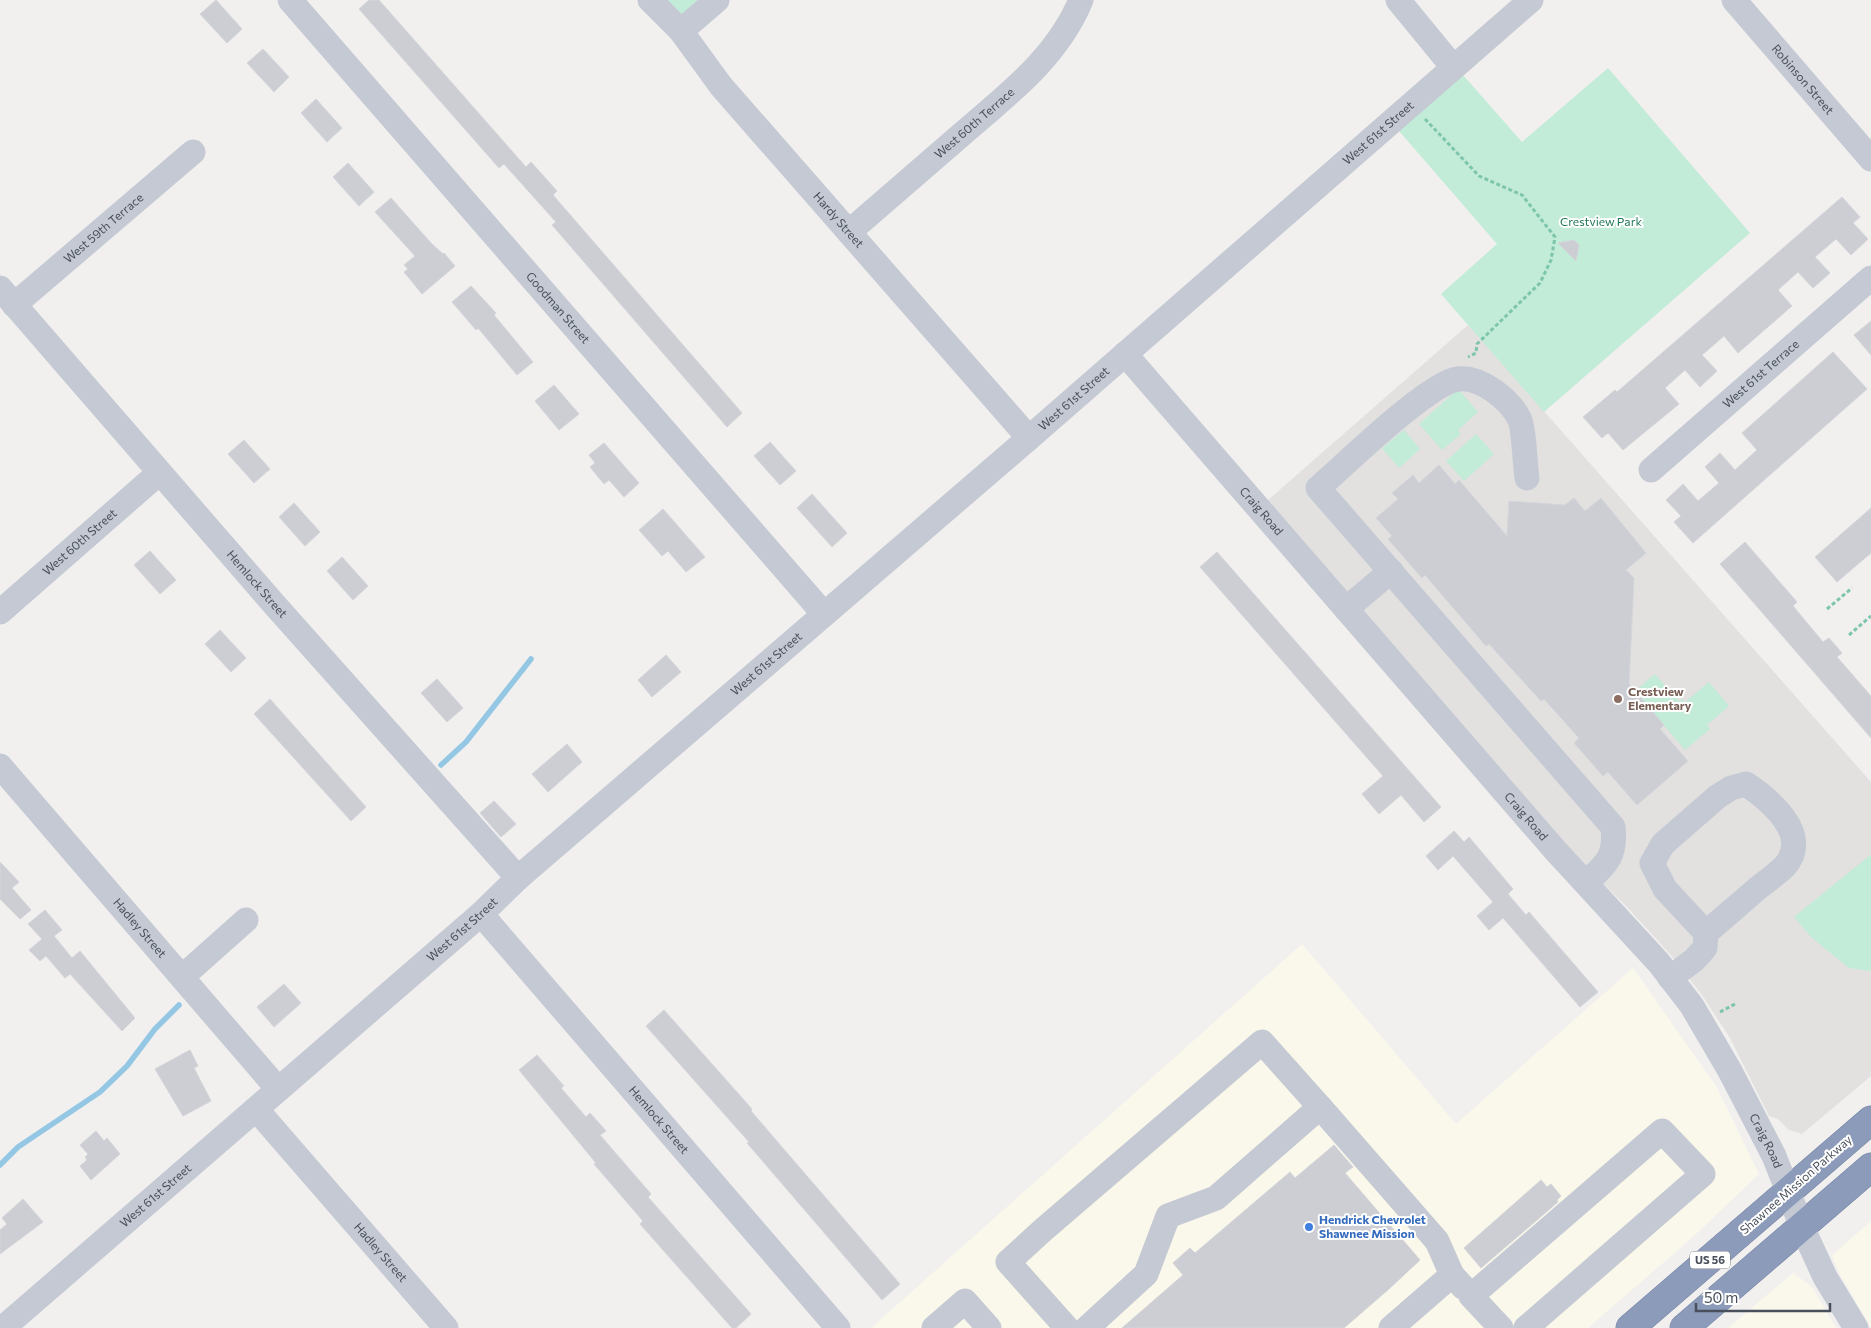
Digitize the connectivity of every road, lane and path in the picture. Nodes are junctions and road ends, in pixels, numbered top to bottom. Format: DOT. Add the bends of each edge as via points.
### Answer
graph roads {
  1 [pos="290,0"];
  2 [pos="650,0"];
  3 [pos="717,0"];
  4 [pos="1082,0"];
  5 [pos="1398,0"];
  6 [pos="1531,0"];
  7 [pos="1734,0"];
  8 [pos="681,31"];
  9 [pos="1453,67"];
  10 [pos="1425,119"];
  11 [pos="193,152"];
  12 [pos="1871,159"];
  13 [pos="849,232"];
  14 [pos="1871,278"];
  15 [pos="7,296"];
  16 [pos="1124,354"];
  17 [pos="1464,360"];
  18 [pos="1029,438"];
  19 [pos="1651,470"];
  20 [pos="159,473"];
  21 [pos="1527,478"];
  22 [pos="1391,571"];
  23 [pos="1852,588"];
  24 [pos="1346,609"];
  25 [pos="1827,610"];
  26 [pos="0,612"];
  27 [pos="824,614"];
  28 [pos="1871,616"];
  29 [pos="1849,635"];
  30 [pos="0,766"];
  31 [pos="518,878"];
  32 [pos="1586,883"];
  33 [pos="481,914"];
  34 [pos="246,920"];
  35 [pos="1706,933"];
  36 [pos="182,977"];
  37 [pos="1670,978"];
  38 [pos="1735,1004"];
  39 [pos="1720,1012"];
  40 [pos="278,1090"];
  41 [pos="1320,1107"];
  42 [pos="256,1109"];
  43 [pos="1871,1120"];
  44 [pos="1871,1167"];
  45 [pos="1789,1191"];
  46 [pos="1802,1228"];
  47 [pos="1452,1275"];
  48 [pos="1471,1296"];
  49 [pos="3,1328"];
  50 [pos="446,1328"];
  51 [pos="838,1328"];
  52 [pos="934,1328"];
  53 [pos="989,1328"];
  54 [pos="1066,1328"];
  55 [pos="1086,1328"];
  56 [pos="1391,1328"];
  57 [pos="1501,1328"];
  58 [pos="1526,1328"];
  59 [pos="1630,1328"];
  60 [pos="1684,1328"];
  61 [pos="1856,1328"];
  1 -- 27 [label="street, Goodman Street"];
  2 -- 8 [label="street, Hardy Street"];
  3 -- 8 [label="street"];
  4 -- 13 [label="street, West 60th Terrace" via="1068,29 1020,84"];
  5 -- 9 [label="street"];
  6 -- 9 [label="street, West 61st Street"];
  7 -- 12 [label="street, Robinson Street"];
  8 -- 13 [label="street, Hardy Street" via="721,86"];
  9 -- 16 [label="street, West 61st Street"];
  10 -- 17 [label="path" via="1479,176 1522,195 1555,237 1551,260 1540,283 1477,344 1476,353"];
  11 -- 15 [label="street, West 59th Terrace"];
  13 -- 18 [label="street, Hardy Street"];
  14 -- 19 [label="street, West 61st Terrace"];
  15 -- 20 [label="street, Hemlock Street"];
  16 -- 18 [label="street, West 61st Street"];
  16 -- 24 [label="street, Craig Road"];
  18 -- 27 [label="street, West 61st Street"];
  20 -- 26 [label="street, West 60th Street"];
  20 -- 31 [label="street, Hemlock Street"];
  21 -- 22 [label="street" via="1520,419 1497,393 1479,381 1458,379 1432,390 1318,488"];
  22 -- 24 [label="street"];
  22 -- 32 [label="street" via="1612,827 1615,846 1603,866"];
  23 -- 25 [label="path"];
  24 -- 32 [label="street, Craig Road"];
  27 -- 31 [label="street, West 61st Street"];
  28 -- 29 [label="path"];
  30 -- 36 [label="street, Hadley Street"];
  31 -- 33 [label="street, West 61st Street"];
  32 -- 37 [label="street, Craig Road"];
  33 -- 40 [label="street, West 61st Street"];
  33 -- 51 [label="street, Hemlock Street"];
  34 -- 36 [label="street"];
  35 -- 35 [label="street" via="1786,865 1794,847 1791,829 1779,812 1762,794 1746,784 1730,788 1711,802 1663,844 1652,863 1666,889"];
  35 -- 37 [label="street" via="1706,948"];
  36 -- 40 [label="street, Hadley Street"];
  37 -- 45 [label="street, Craig Road" via="1692,1006 1730,1071"];
  38 -- 39 [label="path"];
  40 -- 42 [label="street, West 61st Street"];
  41 -- 47 [label="street" via="1437,1241"];
  41 -- 54 [label="street" via="1262,1042 1008,1262"];
  41 -- 55 [label="street" via="1216,1198 1168,1216 1146,1274"];
  42 -- 49 [label="street, West 61st Street"];
  42 -- 50 [label="street, Hadley Street"];
  43 -- 45 [label="highway, Shawnee Mission Parkway / US 56"];
  44 -- 46 [label="highway, US 56"];
  45 -- 46 [label="street, Craig Road"];
  45 -- 59 [label="highway, Shawnee Mission Parkway / US 56"];
  46 -- 60 [label="highway, US 56"];
  46 -- 61 [label="street, Craig Road"];
  47 -- 48 [label="street"];
  47 -- 56 [label="street"];
  48 -- 57 [label="street"];
  48 -- 58 [label="street" via="1662,1131 1703,1174"];
  52 -- 53 [label="street" via="965,1301"];
}
